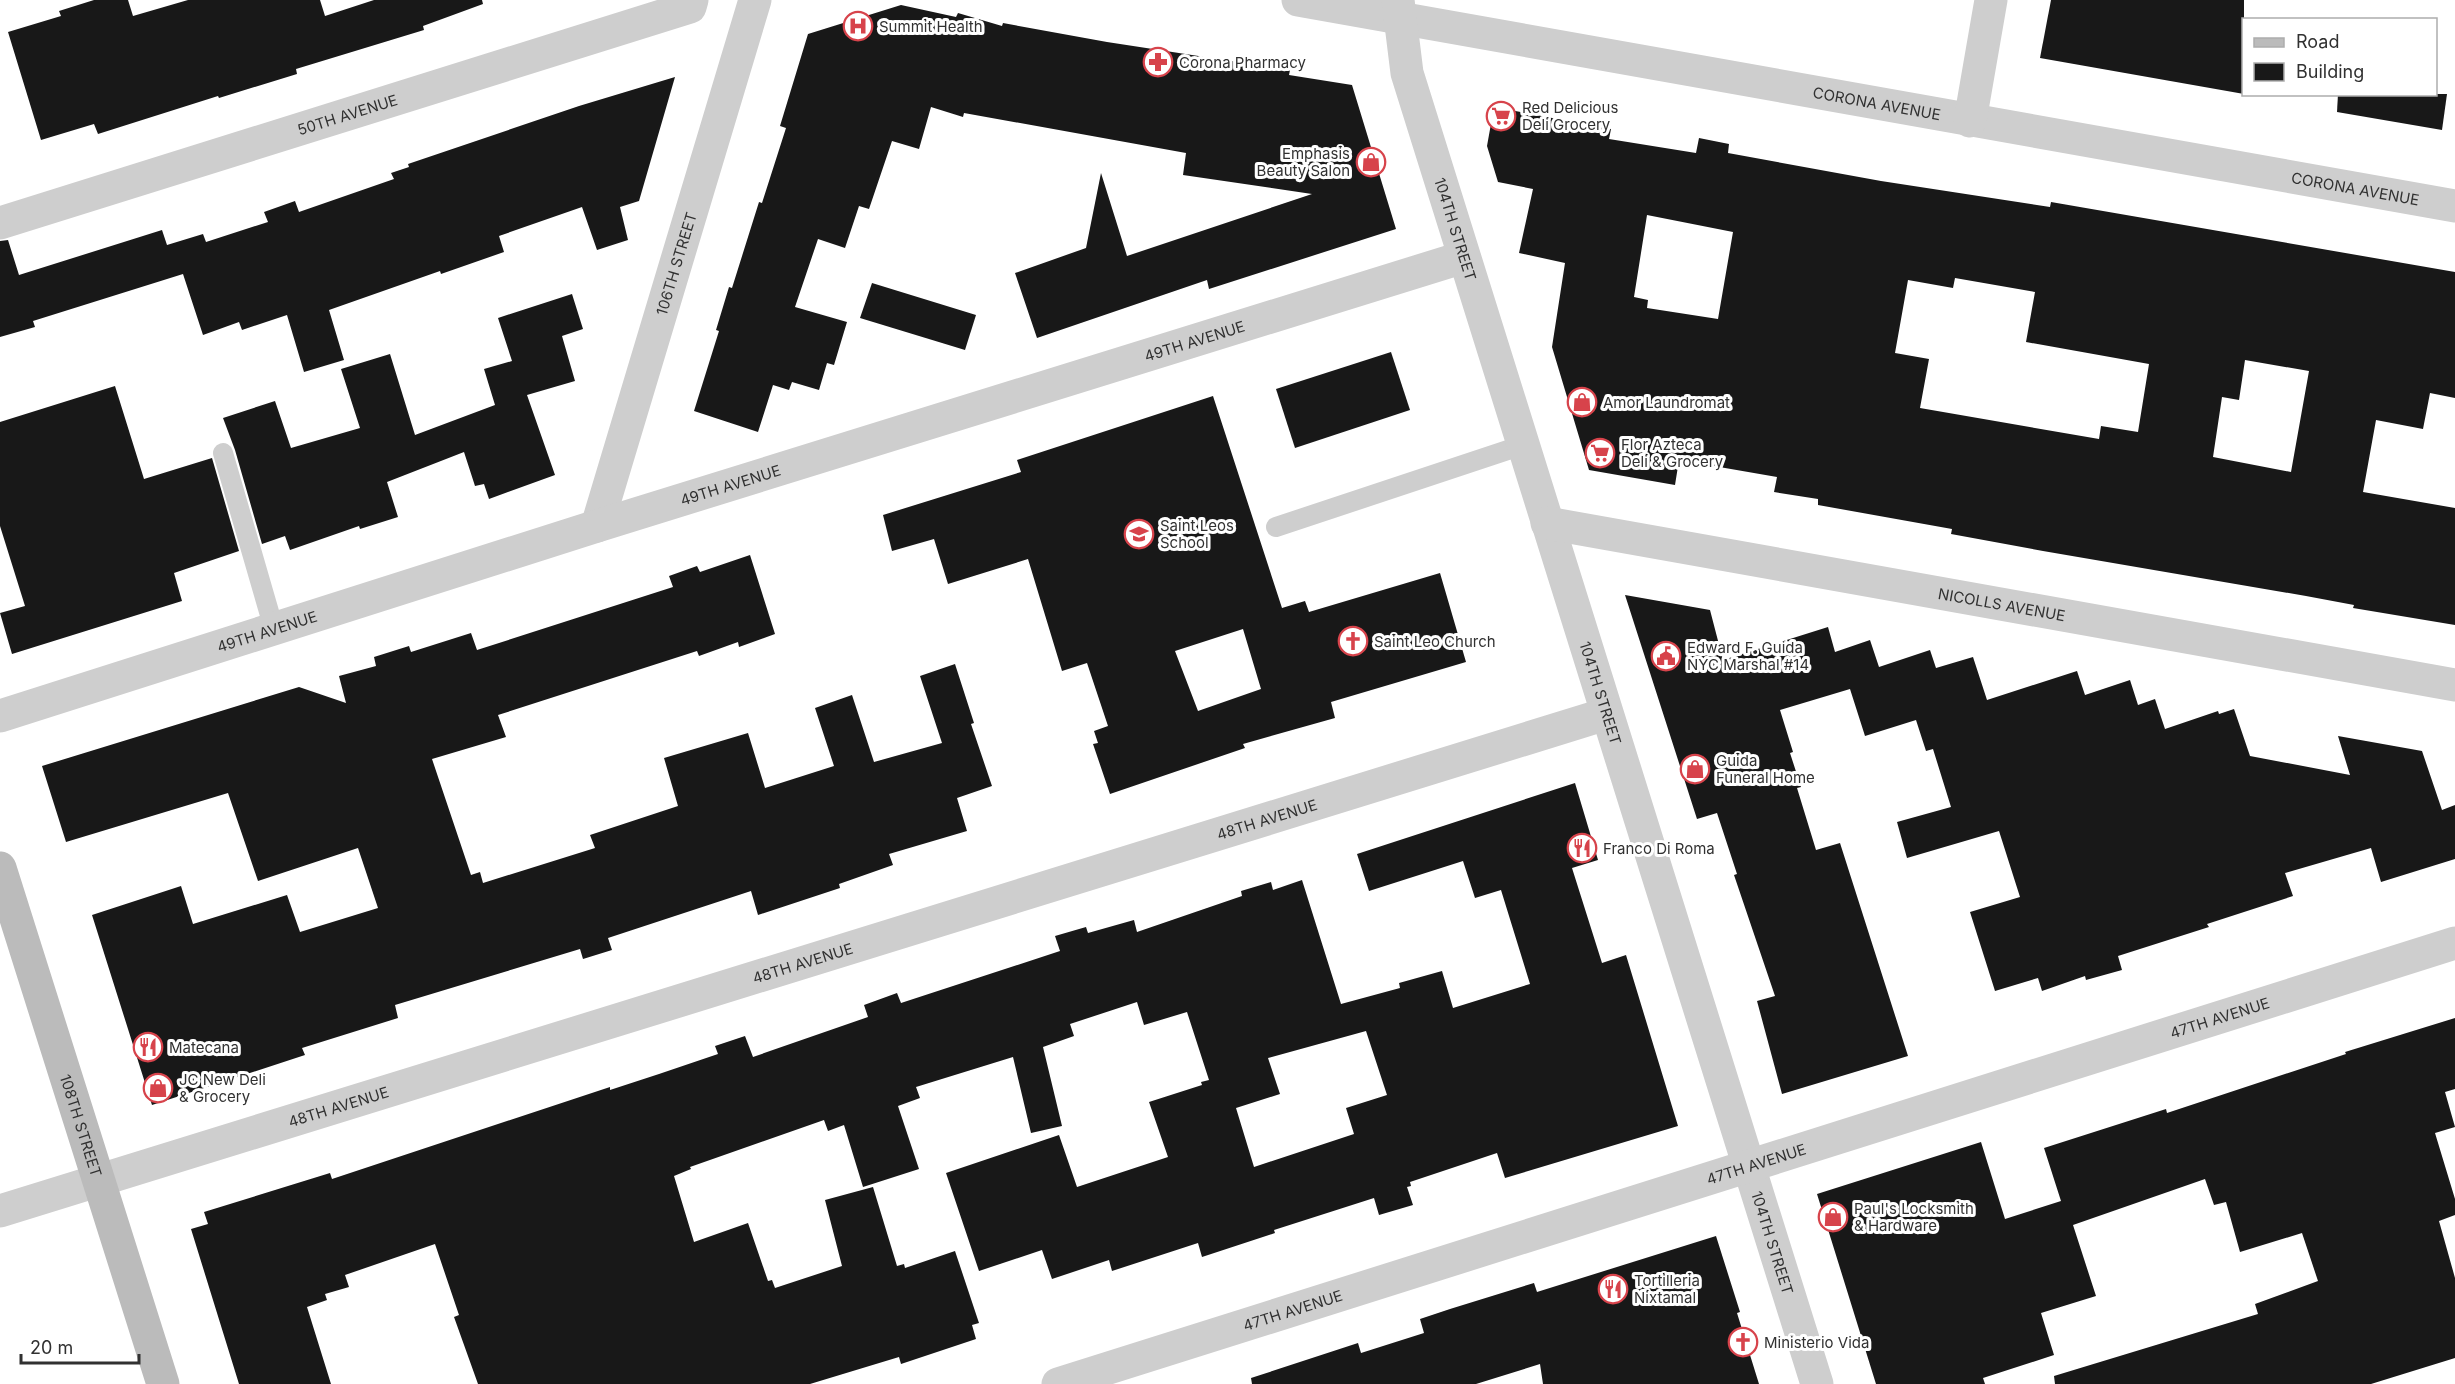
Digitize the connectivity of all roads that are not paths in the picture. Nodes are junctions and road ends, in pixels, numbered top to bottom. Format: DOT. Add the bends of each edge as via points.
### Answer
graph roads {
  1 [pos="692,0"];
  2 [pos="755,0"];
  3 [pos="1298,0"];
  4 [pos="1991,0"];
  5 [pos="1399,10"];
  6 [pos="1970,121"];
  7 [pos="2455,206"];
  8 [pos="0,223"];
  9 [pos="1464,257"];
  10 [pos="1523,445"];
  11 [pos="223,453"];
  12 [pos="1547,523"];
  13 [pos="597,526"];
  14 [pos="1276,527"];
  15 [pos="274,629"];
  16 [pos="2455,685"];
  17 [pos="1606,714"];
  18 [pos="0,717"];
  19 [pos="0,868"];
  20 [pos="2455,944"];
  21 [pos="1749,1166"];
  22 [pos="97,1179"];
  23 [pos="0,1211"];
  24 [pos="163,1384"];
  25 [pos="1058,1384"];
  26 [pos="1817,1384"];
  1 -- 8 [label="street, 50TH AVENUE" via="690,7"];
  2 -- 13 [label="street, 106TH STREET"];
  3 -- 5 [label="street, CORONA AVENUE"];
  4 -- 6 [label="street"];
  5 -- 6 [label="street, CORONA AVENUE"];
  5 -- 9 [label="street, 104TH STREET" via="1407,73"];
  6 -- 7 [label="street, CORONA AVENUE"];
  9 -- 10 [label="street, 104TH STREET"];
  9 -- 13 [label="street, 49TH AVENUE"];
  10 -- 12 [label="street, 104TH STREET"];
  10 -- 14 [label="lane"];
  11 -- 15 [label="lane"];
  12 -- 16 [label="street, NICOLLS AVENUE"];
  12 -- 17 [label="street, 104TH STREET"];
  13 -- 15 [label="street, 49TH AVENUE"];
  15 -- 18 [label="street, 49TH AVENUE"];
  17 -- 21 [label="street, 104TH STREET"];
  17 -- 22 [label="street, 48TH AVENUE"];
  19 -- 22 [label="main road, 108TH STREET"];
  20 -- 21 [label="street, 47TH AVENUE"];
  21 -- 25 [label="street, 47TH AVENUE"];
  21 -- 26 [label="street, 104TH STREET"];
  22 -- 23 [label="street, 48TH AVENUE"];
  22 -- 24 [label="main road, 108TH STREET"];
}
